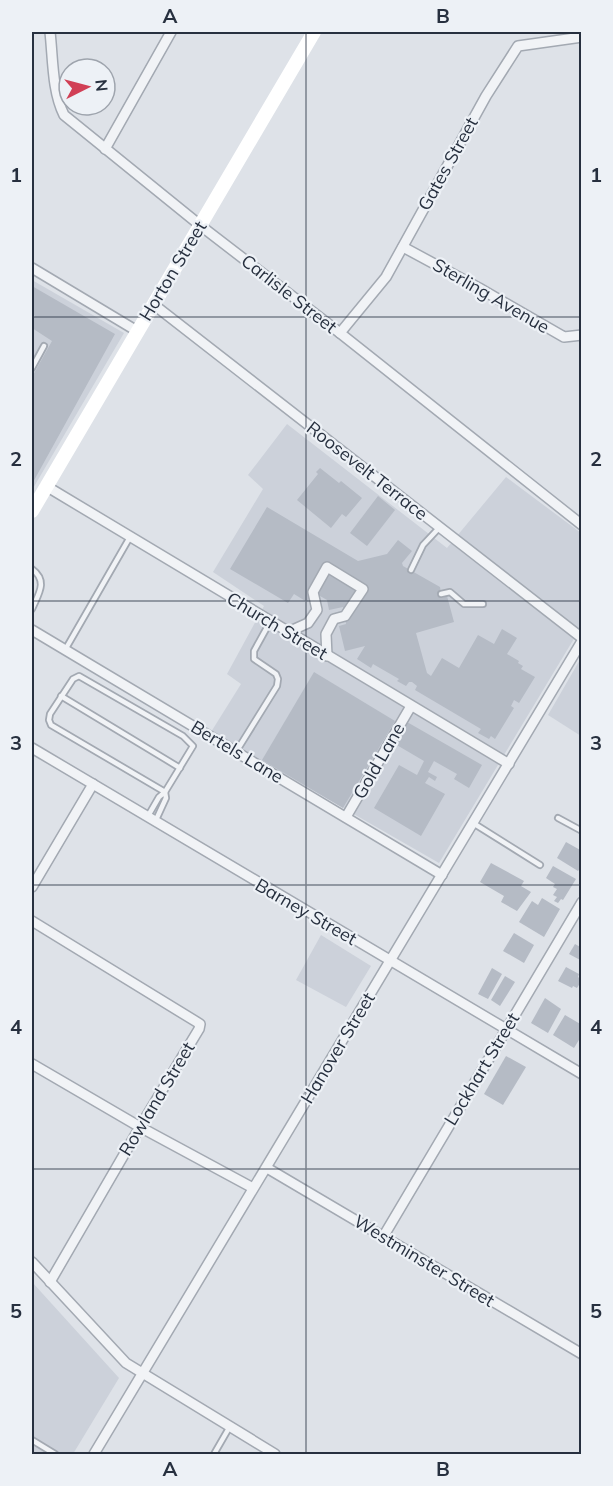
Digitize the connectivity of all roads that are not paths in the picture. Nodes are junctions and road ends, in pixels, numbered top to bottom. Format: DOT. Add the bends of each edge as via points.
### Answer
graph roads {
  1 [pos="50,32"];
  2 [pos="171,32"];
  3 [pos="314,32"];
  4 [pos="582,37"];
  5 [pos="105,149"];
  6 [pos="201,226"];
  7 [pos="403,247"];
  8 [pos="32,268"];
  9 [pos="153,304"];
  10 [pos="137,331"];
  11 [pos="340,333"];
  12 [pos="582,335"];
  13 [pos="44,346"];
  14 [pos="32,368"];
  15 [pos="46,486"];
  16 [pos="32,511"];
  17 [pos="582,525"];
  18 [pos="440,528"];
  19 [pos="130,537"];
  20 [pos="32,569"];
  21 [pos="411,570"];
  22 [pos="441,594"];
  23 [pos="483,604"];
  24 [pos="32,609"];
  25 [pos="270,622"];
  26 [pos="32,630"];
  27 [pos="288,632"];
  28 [pos="582,640"];
  29 [pos="65,650"];
  30 [pos="327,656"];
  31 [pos="61,696"];
  32 [pos="411,706"];
  33 [pos="32,748"];
  34 [pos="236,752"];
  35 [pos="509,764"];
  36 [pos="180,768"];
  37 [pos="93,784"];
  38 [pos="165,792"];
  39 [pos="346,817"];
  40 [pos="558,818"];
  41 [pos="151,819"];
  42 [pos="473,823"];
  43 [pos="582,831"];
  44 [pos="540,865"];
  45 [pos="442,875"];
  46 [pos="32,887"];
  47 [pos="582,902"];
  48 [pos="32,921"];
  49 [pos="389,961"];
  50 [pos="506,1030"];
  51 [pos="32,1064"];
  52 [pos="582,1074"];
  53 [pos="140,1127"];
  54 [pos="267,1168"];
  55 [pos="253,1188"];
  56 [pos="383,1237"];
  57 [pos="32,1262"];
  58 [pos="50,1282"];
  59 [pos="582,1354"];
  60 [pos="143,1374"];
  61 [pos="229,1428"];
  62 [pos="32,1440"];
  63 [pos="55,1455"];
  64 [pos="94,1455"];
  65 [pos="213,1455"];
  66 [pos="275,1455"];
  1 -- 5 [label="street, Carlisle Street" via="59,105 64,115"];
  2 -- 5 [label="street"];
  3 -- 6 [label="main road, Horton Street"];
  4 -- 7 [label="street, Gates Street" via="518,46"];
  5 -- 6 [label="street, Carlisle Street"];
  6 -- 9 [label="main road, Horton Street"];
  6 -- 11 [label="street, Carlisle Street"];
  7 -- 11 [label="street, Gates Street" via="386,277"];
  7 -- 12 [label="street, Sterling Avenue" via="564,338"];
  8 -- 10 [label="street"];
  9 -- 10 [label="main road, Horton Street"];
  9 -- 18 [label="street, Roosevelt Terrace"];
  10 -- 15 [label="main road, Horton Street"];
  11 -- 17 [label="street, Carlisle Street"];
  13 -- 14 [label="lane"];
  15 -- 16 [label="main road, Horton Street"];
  15 -- 19 [label="street, Church Street"];
  18 -- 21 [label="lane" via="423,545"];
  18 -- 28 [label="street, Roosevelt Terrace"];
  19 -- 25 [label="street, Church Street"];
  19 -- 29 [label="lane"];
  20 -- 24 [label="lane" via="41,577 42,585"];
  22 -- 23 [label="lane" via="450,592 464,604"];
  25 -- 27 [label="street, Church Street"];
  25 -- 34 [label="lane" via="254,651 254,659 276,675 277,686"];
  26 -- 29 [label="street, Bertels Lane"];
  27 -- 30 [label="street, Church Street"];
  27 -- 30 [label="street" via="309,623 318,610 314,592 327,567 363,589 345,616 334,619 330,626 326,634"];
  28 -- 35 [label="street, Hanover Street"];
  29 -- 34 [label="street, Bertels Lane"];
  30 -- 32 [label="street, Church Street"];
  31 -- 36 [label="lane"];
  31 -- 36 [label="lane" via="73,678 79,676 183,736 193,746"];
  31 -- 38 [label="lane" via="50,714 51,725"];
  32 -- 35 [label="street, Church Street"];
  32 -- 39 [label="street, Gold Lane"];
  33 -- 37 [label="street, Barney Street"];
  34 -- 39 [label="street, Bertels Lane"];
  35 -- 42 [label="street, Hanover Street"];
  36 -- 38 [label="lane"];
  37 -- 41 [label="street, Barney Street"];
  37 -- 46 [label="street"];
  38 -- 41 [label="lane" via="159,797"];
  38 -- 41 [label="lane" via="166,798"];
  39 -- 45 [label="street, Bertels Lane"];
  40 -- 43 [label="lane"];
  41 -- 49 [label="street, Barney Street"];
  42 -- 44 [label="lane"];
  42 -- 45 [label="street, Hanover Street"];
  45 -- 49 [label="street, Hanover Street"];
  47 -- 50 [label="street, Lockhart Street"];
  48 -- 53 [label="street, Rowland Street" via="200,1024"];
  49 -- 50 [label="street, Barney Street"];
  49 -- 54 [label="street, Hanover Street"];
  50 -- 52 [label="street, Barney Street"];
  50 -- 56 [label="street, Lockhart Street"];
  51 -- 53 [label="street"];
  53 -- 55 [label="street"];
  53 -- 58 [label="street, Rowland Street"];
  54 -- 55 [label="street, Hanover Street"];
  54 -- 56 [label="street, Westminster Street"];
  55 -- 60 [label="street, Hanover Street"];
  56 -- 59 [label="street, Westminster Street"];
  57 -- 58 [label="street"];
  58 -- 60 [label="street" via="126,1362"];
  60 -- 61 [label="street"];
  60 -- 64 [label="street, Hanover Street"];
  61 -- 65 [label="lane"];
  61 -- 66 [label="street"];
  62 -- 63 [label="lane"];
}
